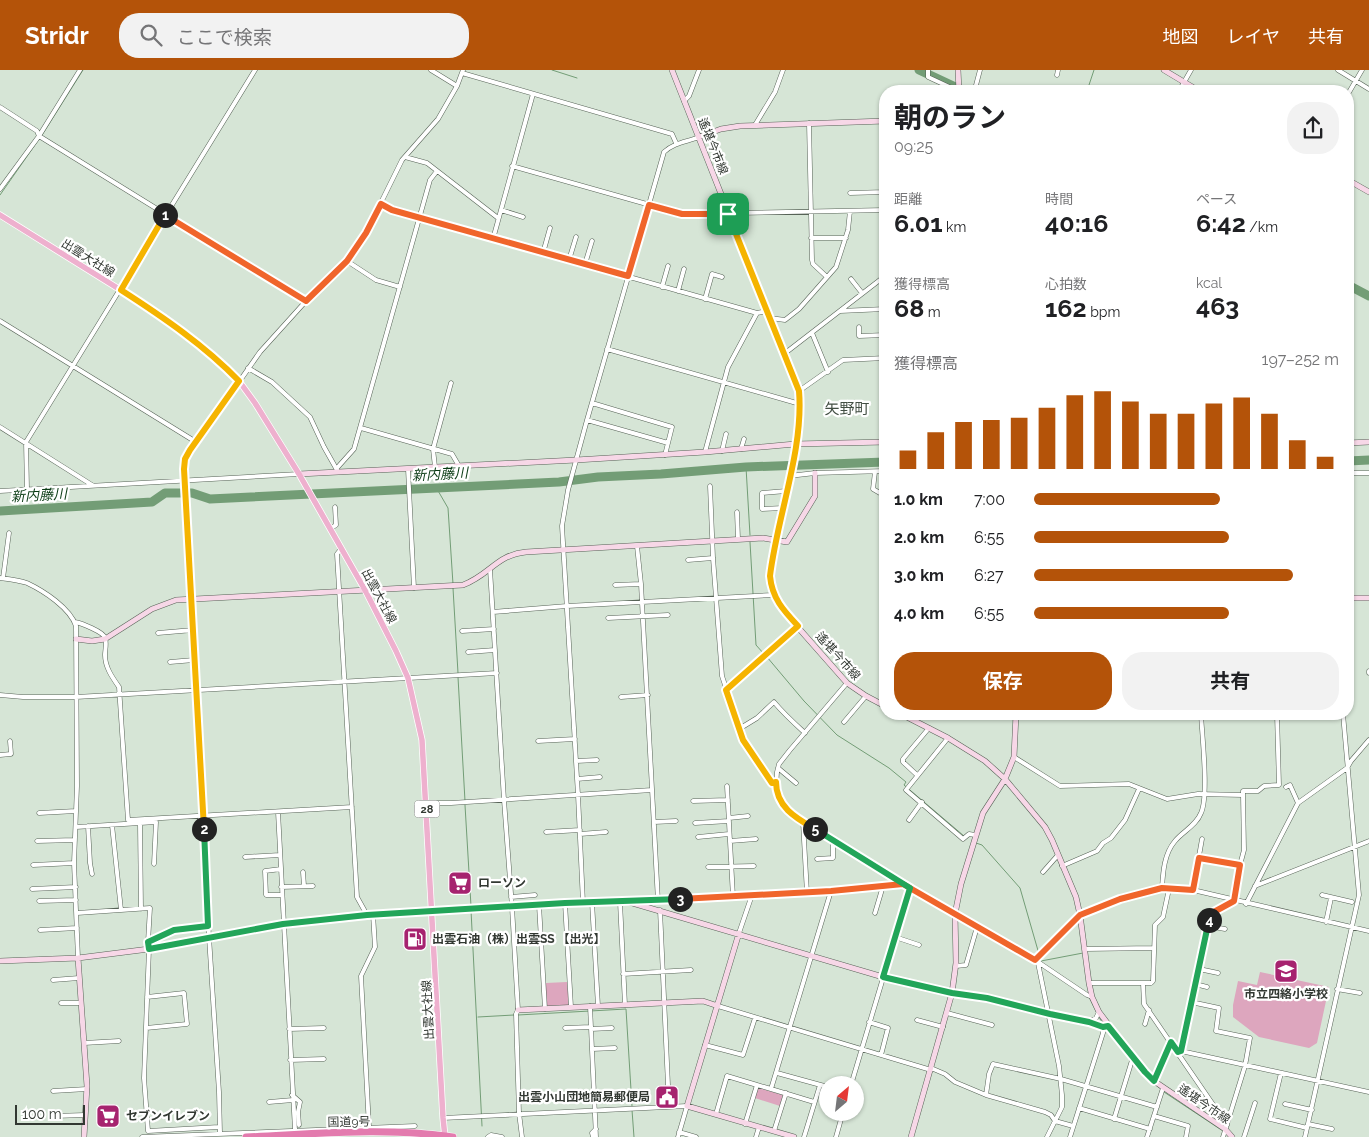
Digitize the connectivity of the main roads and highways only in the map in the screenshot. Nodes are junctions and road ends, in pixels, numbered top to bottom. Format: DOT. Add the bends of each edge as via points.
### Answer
graph roads {
  1 [pos="0,215"];
  2 [pos="246,1137"];
  3 [pos="448,1137"];
  1 -- 3 [label="main road, 出雲大社線 / 28" via="164,317 239,381 300,476 396,651 408,678 422,740 443,1118"];
  2 -- 3 [label="highway, 国道9号" via="352,1132"];
}
